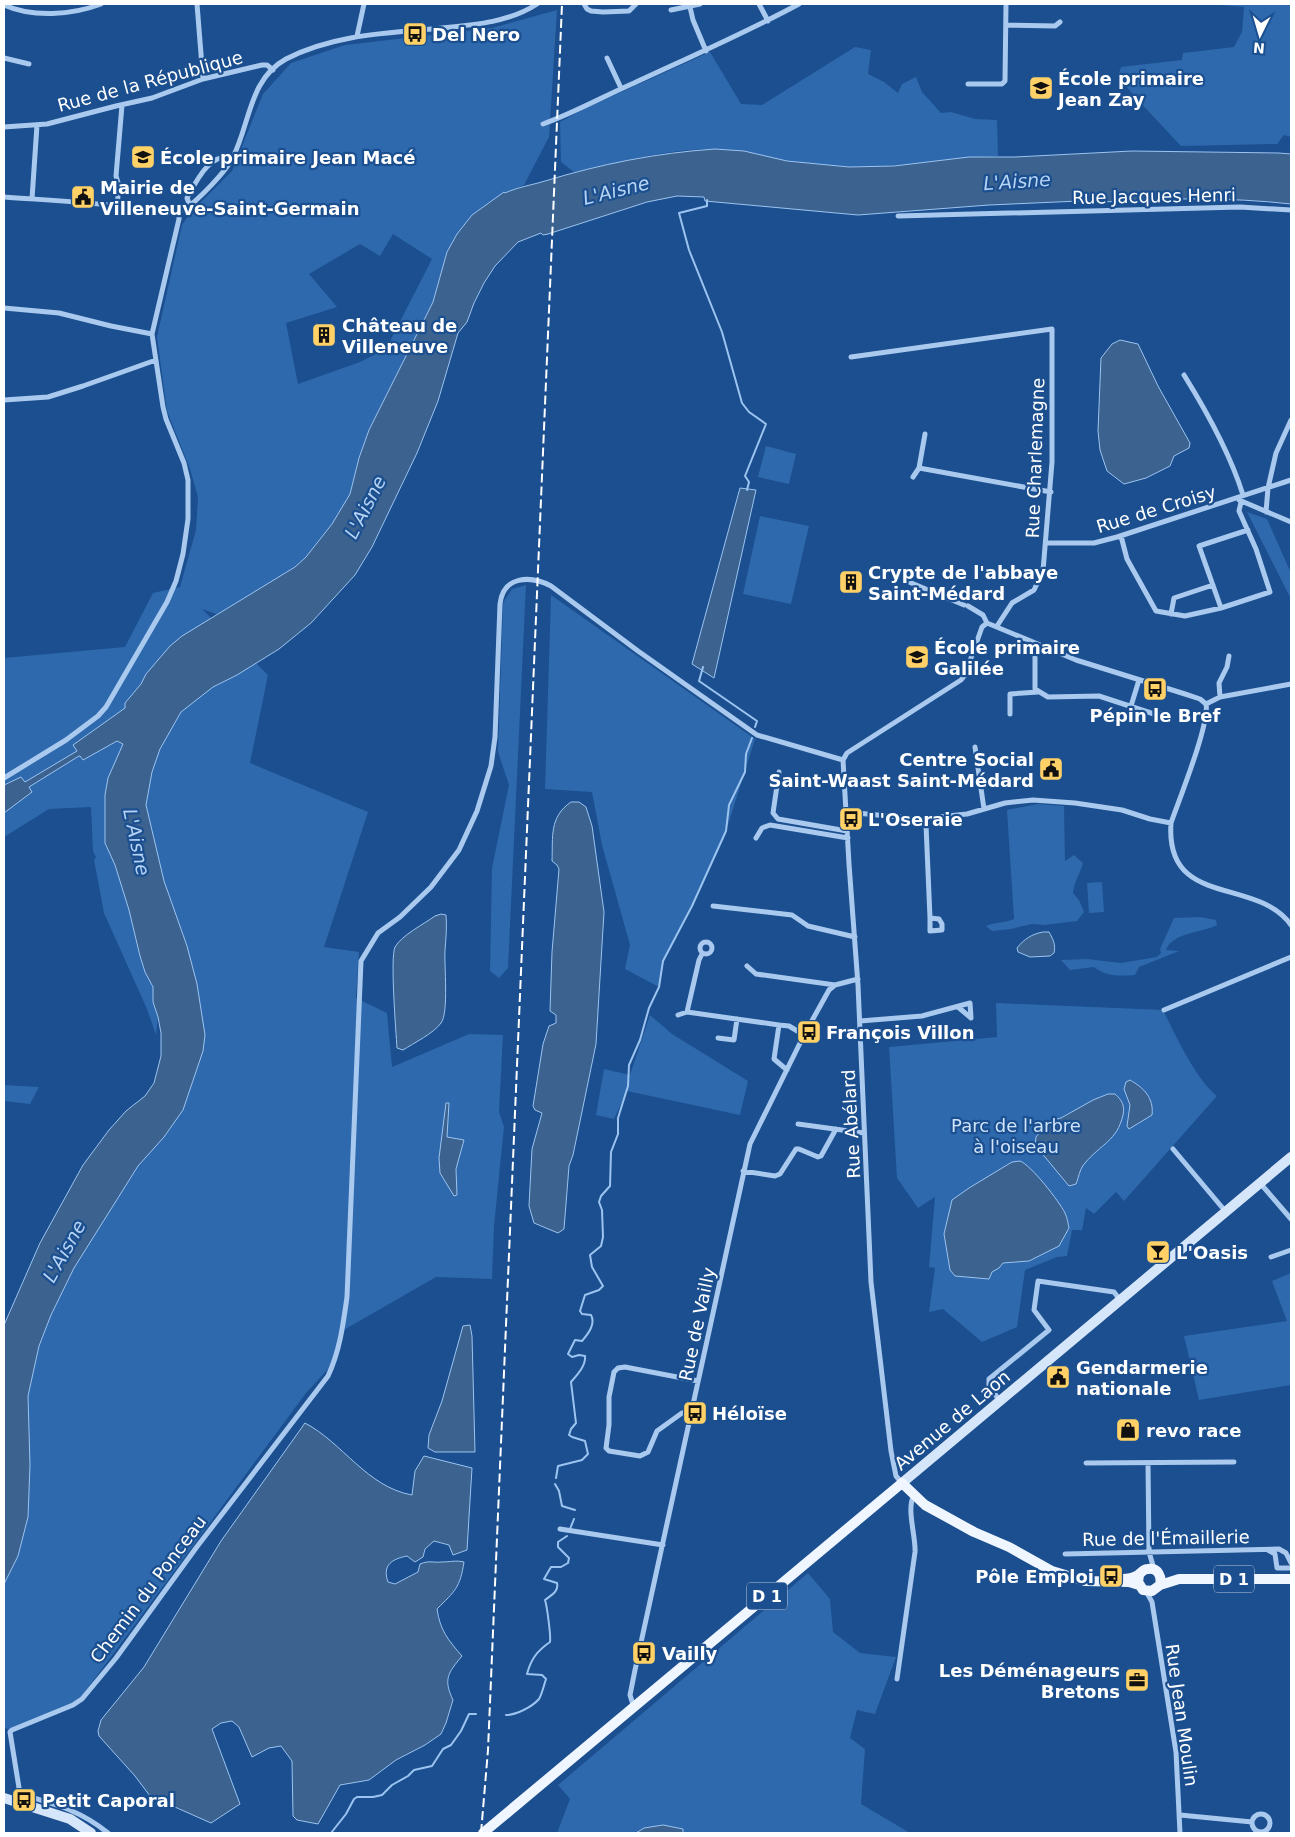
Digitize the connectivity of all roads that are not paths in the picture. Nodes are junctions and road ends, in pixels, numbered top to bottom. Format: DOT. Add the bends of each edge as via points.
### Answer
graph roads {
  1 [pos="101,4"];
  2 [pos="197,4"];
  3 [pos="364,4"];
  4 [pos="536,4"];
  5 [pos="584,4"];
  6 [pos="636,4"];
  7 [pos="700,4"];
  8 [pos="758,4"];
  9 [pos="799,4"];
  10 [pos="1006,4"];
  11 [pos="4,5"];
  12 [pos="690,7"];
  13 [pos="671,10"];
  14 [pos="768,21"];
  15 [pos="1060,22"];
  16 [pos="1006,25"];
  17 [pos="357,36"];
  18 [pos="706,51"];
  19 [pos="4,58"];
  20 [pos="607,58"];
  21 [pos="29,64"];
  22 [pos="273,70"];
  23 [pos="202,79"];
  24 [pos="968,84"];
  25 [pos="621,88"];
  26 [pos="122,105"];
  27 [pos="543,124"];
  28 [pos="37,125"];
  29 [pos="4,127"];
  30 [pos="233,158"];
  31 [pos="4,197"];
  32 [pos="32,199"];
  33 [pos="189,204"];
  34 [pos="117,206"];
  35 [pos="1291,210"];
  36 [pos="179,212"];
  37 [pos="898,216"];
  38 [pos="4,308"];
  39 [pos="152,334"];
  40 [pos="851,357"];
  41 [pos="156,360"];
  42 [pos="1184,375"];
  43 [pos="4,400"];
  44 [pos="1291,420"];
  45 [pos="925,434"];
  46 [pos="919,468"];
  47 [pos="913,477"];
  48 [pos="1291,480"];
  49 [pos="1268,488"];
  50 [pos="1051,492"];
  51 [pos="1243,495"];
  52 [pos="1239,500"];
  53 [pos="1266,512"];
  54 [pos="1291,522"];
  55 [pos="1248,530"];
  56 [pos="1121,536"];
  57 [pos="1047,543"];
  58 [pos="909,582"];
  59 [pos="1213,584"];
  60 [pos="1220,608"];
  61 [pos="1171,614"];
  62 [pos="987,623"];
  63 [pos="997,626"];
  64 [pos="1036,644"];
  65 [pos="1229,656"];
  66 [pos="1140,680"];
  67 [pos="1291,684"];
  68 [pos="1038,692"];
  69 [pos="1217,697"];
  70 [pos="1206,704"];
  71 [pos="1131,706"];
  72 [pos="1165,713"];
  73 [pos="1010,714"];
  74 [pos="975,748"];
  75 [pos="843,760"];
  76 [pos="780,772"];
  77 [pos="4,778"];
  78 [pos="984,809"];
  79 [pos="846,812"];
  80 [pos="926,819"];
  81 [pos="1172,823"];
  82 [pos="848,831"];
  83 [pos="756,838"];
  84 [pos="848,838"];
  85 [pos="713,906"];
  86 [pos="930,918"];
  87 [pos="1291,925"];
  88 [pos="855,937"];
  89 [pos="702,954"];
  90 [pos="1291,957"];
  91 [pos="747,966"];
  92 [pos="858,979"];
  93 [pos="835,985"];
  94 [pos="958,1007"];
  95 [pos="1164,1010"];
  96 [pos="687,1012"];
  97 [pos="678,1015"];
  98 [pos="737,1019"];
  99 [pos="860,1021"];
  100 [pos="779,1025"];
  101 [pos="804,1035"];
  102 [pos="718,1038"];
  103 [pos="787,1070"];
  104 [pos="798,1124"];
  105 [pos="836,1129"];
  106 [pos="864,1133"];
  107 [pos="1173,1149"];
  108 [pos="1291,1157"];
  109 [pos="743,1171"];
  110 [pos="1260,1183"];
  111 [pos="1226,1212"];
  112 [pos="1291,1219"];
  113 [pos="1291,1250"];
  114 [pos="1271,1257"];
  115 [pos="1120,1300"];
  116 [pos="698,1382"];
  117 [pos="1000,1401"];
  118 [pos="693,1410"];
  119 [pos="1234,1462"];
  120 [pos="1086,1463"];
  121 [pos="1148,1463"];
  122 [pos="902,1483"];
  123 [pos="914,1496"];
  124 [pos="560,1529"];
  125 [pos="662,1545"];
  126 [pos="1268,1550"];
  127 [pos="1064,1554"];
  128 [pos="1149,1555"];
  129 [pos="1291,1563"];
  130 [pos="1291,1576"];
  131 [pos="1149,1580"];
  132 [pos="1152,1602"];
  133 [pos="897,1679"];
  134 [pos="634,1709"];
  135 [pos="4,1798"];
  136 [pos="19,1798"];
  137 [pos="58,1814"];
  138 [pos="1180,1815"];
  139 [pos="1252,1822"];
  140 [pos="78,1833"];
  141 [pos="92,1833"];
  142 [pos="108,1833"];
  143 [pos="483,1833"];
  144 [pos="1180,1833"];
  1 -- 11 [label="street" via="47,14"];
  2 -- 23 [label="street"];
  3 -- 17 [label="street"];
  4 -- 17 [label="street" via="525,12 484,23"];
  5 -- 6 [label="street" via="591,11 603,12 629,10"];
  7 -- 12 [label="street"];
  8 -- 14 [label="street"];
  9 -- 14 [label="street"];
  10 -- 16 [label="street"];
  12 -- 13 [label="street"];
  12 -- 18 [label="street"];
  14 -- 18 [label="street"];
  15 -- 16 [label="street" via="1055,26"];
  16 -- 24 [label="street" via="1005,81 1002,84"];
  17 -- 22 [label="street" via="304,52 285,60"];
  18 -- 25 [label="street"];
  19 -- 21 [label="street"];
  20 -- 25 [label="street"];
  22 -- 23 [label="street, Rue de la République" via="262,65"];
  22 -- 30 [label="street" via="257,90"];
  23 -- 26 [label="street, Rue de la République" via="152,98"];
  25 -- 27 [label="street"];
  26 -- 28 [label="street, Rue de la République"];
  26 -- 34 [label="street"];
  28 -- 29 [label="street, Rue de la République"];
  28 -- 32 [label="street"];
  30 -- 33 [label="street"];
  30 -- 33 [label="street" via="227,156 210,164 187,198"];
  31 -- 32 [label="street"];
  32 -- 34 [label="street"];
  33 -- 36 [label="street"];
  34 -- 36 [label="street"];
  35 -- 37 [label="street, Rue Jacques Henri" via="1240,207"];
  36 -- 39 [label="street"];
  38 -- 39 [label="street" via="59,313"];
  39 -- 41 [label="street"];
  40 -- 50 [label="street, Rue Charlemagne" via="1052,329"];
  41 -- 43 [label="street" via="48,397"];
  41 -- 77 [label="street" via="166,419 188,480 188,519 176,581 156,623 106,708 85,727"];
  42 -- 51 [label="street, Rue de Croisy" via="1226,452"];
  44 -- 49 [label="street" via="1276,453"];
  45 -- 46 [label="street"];
  46 -- 47 [label="street"];
  46 -- 50 [label="street"];
  48 -- 49 [label="street, Rue de Croisy"];
  49 -- 51 [label="street, Rue de Croisy"];
  49 -- 53 [label="street"];
  50 -- 57 [label="street, Rue Charlemagne"];
  51 -- 52 [label="street, Rue de Croisy"];
  52 -- 53 [label="street"];
  52 -- 55 [label="street" via="1239,511"];
  52 -- 56 [label="street, Rue de Croisy"];
  53 -- 54 [label="street"];
  55 -- 59 [label="street" via="1199,546"];
  55 -- 60 [label="street" via="1270,592"];
  56 -- 57 [label="street, Rue de Croisy" via="1094,543"];
  56 -- 61 [label="street" via="1127,559 1156,611"];
  57 -- 63 [label="street, Rue Charlemagne" via="1043,570 1034,590 1012,603"];
  58 -- 62 [label="street" via="966,606 982,615"];
  59 -- 60 [label="street"];
  59 -- 61 [label="street" via="1174,598"];
  60 -- 61 [label="street" via="1185,616"];
  62 -- 63 [label="street"];
  62 -- 75 [label="street" via="982,627 961,680 846,753"];
  63 -- 64 [label="street"];
  64 -- 66 [label="street"];
  64 -- 68 [label="street"];
  65 -- 69 [label="street"];
  66 -- 70 [label="street" via="1200,699"];
  66 -- 71 [label="street"];
  67 -- 69 [label="street"];
  68 -- 71 [label="street" via="1048,697 1099,696"];
  68 -- 73 [label="street" via="1010,694"];
  69 -- 70 [label="street"];
  70 -- 81 [label="street" via="1206,716"];
  71 -- 72 [label="street" via="1157,715"];
  74 -- 78 [label="street"];
  75 -- 79 [label="street, Rue Abélard"];
  75 -- 136 [label="street, Chemin du Ponceau" via="757,735 540,580 530,579 506,586 500,604 497,714 491,766 477,811 459,850 431,887 378,933 360,961 347,1297 341,1342 328,1376 82,1699 10,1732"];
  76 -- 82 [label="street" via="773,813 778,819"];
  78 -- 80 [label="street"];
  78 -- 81 [label="street" via="1050,800 1122,810"];
  79 -- 80 [label="street"];
  79 -- 82 [label="street, Rue Abélard"];
  80 -- 86 [label="street"];
  81 -- 87 [label="street" via="1174,856 1191,877 1203,884 1265,903"];
  82 -- 84 [label="street, Rue Abélard"];
  83 -- 84 [label="street" via="762,828 770,825"];
  84 -- 88 [label="street, Rue Abélard"];
  85 -- 88 [label="street" via="792,915 808,926"];
  88 -- 92 [label="street, Rue Abélard"];
  89 -- 96 [label="street"];
  90 -- 95 [label="street"];
  91 -- 93 [label="street" via="756,974"];
  92 -- 93 [label="street"];
  92 -- 99 [label="street, Rue Abélard"];
  93 -- 101 [label="street, Rue de Vailly"];
  94 -- 99 [label="street" via="922,1016"];
  96 -- 97 [label="street"];
  96 -- 98 [label="street"];
  98 -- 100 [label="street"];
  98 -- 102 [label="street" via="734,1040"];
  99 -- 106 [label="street, Rue Abélard"];
  100 -- 101 [label="street" via="789,1026"];
  100 -- 103 [label="street" via="774,1059"];
  101 -- 103 [label="street, Rue de Vailly"];
  103 -- 109 [label="street, Rue de Vailly" via="753,1135"];
  104 -- 105 [label="street"];
  105 -- 106 [label="street"];
  105 -- 109 [label="street" via="821,1156 796,1149 780,1174"];
  106 -- 122 [label="street, Rue Abélard" via="872,1282 891,1451 896,1476"];
  107 -- 111 [label="street"];
  108 -- 110 [label="main road, Avenue de Laon"];
  109 -- 116 [label="street, Rue de Vailly"];
  110 -- 111 [label="main road, Avenue de Laon"];
  110 -- 112 [label="street"];
  111 -- 115 [label="main road, Avenue de Laon"];
  113 -- 114 [label="street"];
  115 -- 117 [label="main road, Avenue de Laon"];
  115 -- 117 [label="street" via="1114,1292 1038,1281 1034,1310 1049,1330 990,1379 989,1386"];
  116 -- 118 [label="street, Rue de Vailly"];
  116 -- 118 [label="street" via="618,1368 614,1372 609,1397 606,1448 640,1456 648,1452 657,1431 682,1413"];
  117 -- 122 [label="main road, Avenue de Laon"];
  118 -- 125 [label="street, Rue de Vailly"];
  119 -- 121 [label="street"];
  120 -- 121 [label="street"];
  121 -- 128 [label="street"];
  122 -- 123 [label="main road, D 1"];
  122 -- 134 [label="main road, Avenue de Laon / D 1"];
  123 -- 131 [label="main road, D 1" via="974,1532 1052,1571 1097,1582"];
  123 -- 133 [label="street" via="911,1506 915,1552"];
  124 -- 125 [label="street"];
  125 -- 134 [label="street, Rue de Vailly" via="630,1695"];
  126 -- 128 [label="street, Rue de l'Émaillerie"];
  126 -- 129 [label="street, Rue de l'Émaillerie" via="1282,1550"];
  126 -- 130 [label="street, Rue de l'Émaillerie" via="1275,1554 1277,1568"];
  127 -- 128 [label="street, Rue de l'Émaillerie"];
  128 -- 131 [label="street"];
  128 -- 131 [label="street"];
  130 -- 131 [label="main road, D 1"];
  131 -- 132 [label="street, Rue Jean Moulin"];
  131 -- 132 [label="street, Rue Jean Moulin"];
  132 -- 138 [label="street, Rue Jean Moulin" via="1176,1752"];
  134 -- 143 [label="main road, D 1"];
  135 -- 136 [label="main road"];
  136 -- 137 [label="main road"];
  136 -- 142 [label="street" via="64,1806"];
  137 -- 140 [label="main road"];
  137 -- 141 [label="main road"];
  138 -- 139 [label="street"];
  138 -- 144 [label="street, Rue Jean Moulin"];
}
